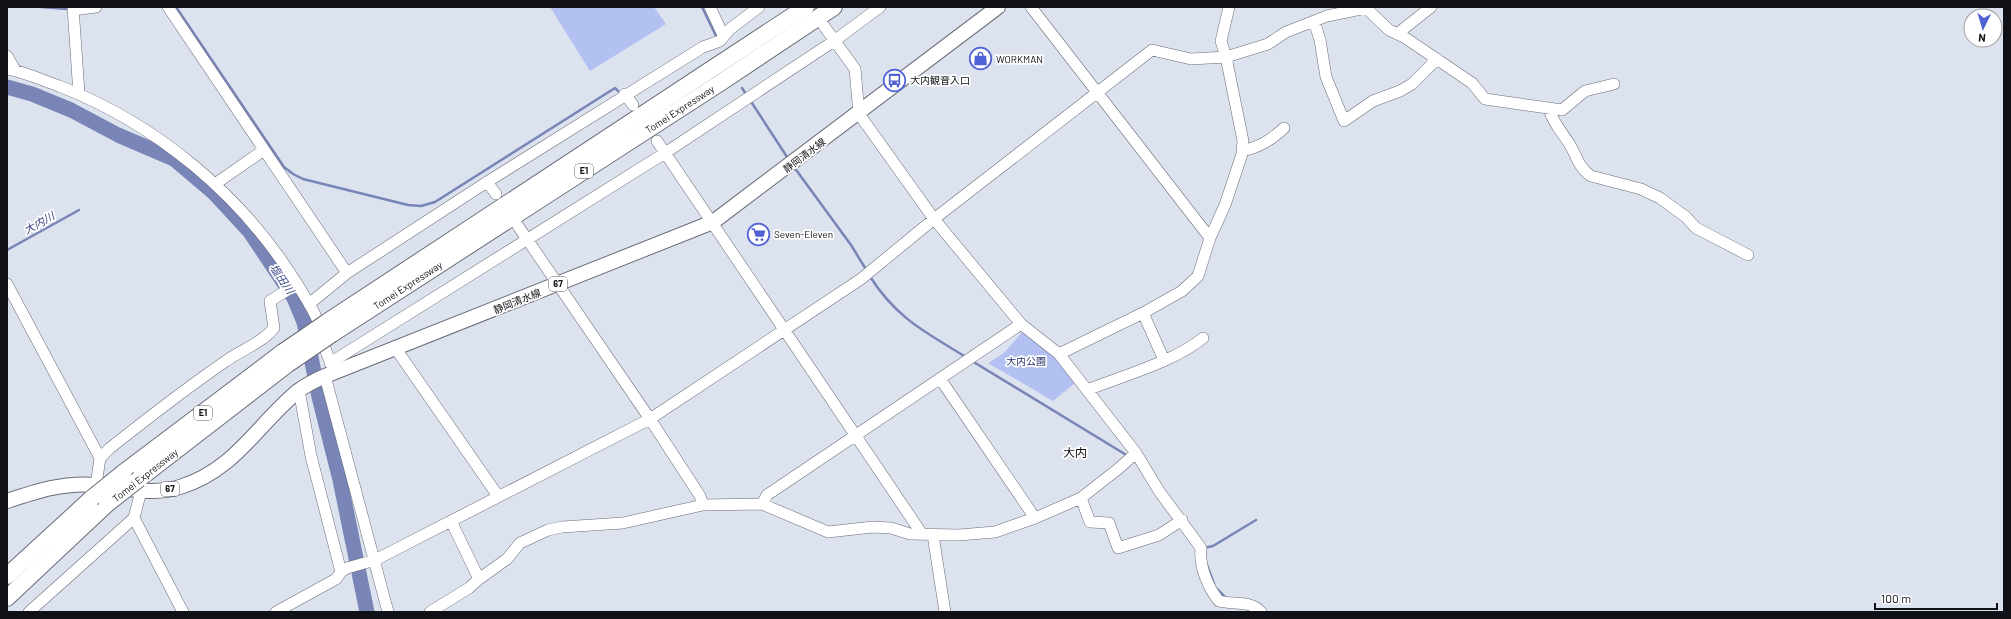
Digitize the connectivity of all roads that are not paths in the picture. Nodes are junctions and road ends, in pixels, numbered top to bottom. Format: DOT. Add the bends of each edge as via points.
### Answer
graph roads {
  1 [pos="96,7"];
  2 [pos="168,7"];
  3 [pos="710,7"];
  4 [pos="759,7"];
  5 [pos="806,7"];
  6 [pos="834,7"];
  7 [pos="880,7"];
  8 [pos="998,7"];
  9 [pos="1031,7"];
  10 [pos="1229,7"];
  11 [pos="1431,7"];
  12 [pos="73,8"];
  13 [pos="1366,8"];
  14 [pos="1325,11"];
  15 [pos="1314,21"];
  16 [pos="824,26"];
  17 [pos="1397,34"];
  18 [pos="718,40"];
  19 [pos="834,41"];
  20 [pos="7,56"];
  21 [pos="1226,57"];
  22 [pos="1437,59"];
  23 [pos="11,69"];
  24 [pos="1614,84"];
  25 [pos="1098,92"];
  26 [pos="79,94"];
  27 [pos="625,94"];
  28 [pos="633,105"];
  29 [pos="1549,109"];
  30 [pos="859,114"];
  31 [pos="1284,128"];
  32 [pos="657,141"];
  33 [pos="264,150"];
  34 [pos="1242,151"];
  35 [pos="665,153"];
  36 [pos="487,182"];
  37 [pos="215,184"];
  38 [pos="496,194"];
  39 [pos="934,219"];
  40 [pos="713,222"];
  41 [pos="518,226"];
  42 [pos="1210,238"];
  43 [pos="527,239"];
  44 [pos="1748,255"];
  45 [pos="347,273"];
  46 [pos="7,284"];
  47 [pos="297,284"];
  48 [pos="558,285"];
  49 [pos="309,304"];
  50 [pos="1144,313"];
  51 [pos="1021,324"];
  52 [pos="330,328"];
  53 [pos="784,330"];
  54 [pos="1203,338"];
  55 [pos="396,349"];
  56 [pos="1059,354"];
  57 [pos="285,358"];
  58 [pos="1164,360"];
  59 [pos="330,370"];
  60 [pos="940,380"];
  61 [pos="299,390"];
  62 [pos="1087,390"];
  63 [pos="650,419"];
  64 [pos="857,436"];
  65 [pos="1136,453"];
  66 [pos="100,458"];
  67 [pos="140,485"];
  68 [pos="94,491"];
  69 [pos="498,496"];
  70 [pos="1081,498"];
  71 [pos="7,501"];
  72 [pos="762,504"];
  73 [pos="703,506"];
  74 [pos="134,518"];
  75 [pos="1035,518"];
  76 [pos="1182,520"];
  77 [pos="451,521"];
  78 [pos="928,535"];
  79 [pos="374,561"];
  80 [pos="344,570"];
  81 [pos="7,576"];
  82 [pos="478,579"];
  83 [pos="7,598"];
  84 [pos="29,612"];
  85 [pos="184,612"];
  86 [pos="276,612"];
  87 [pos="388,612"];
  88 [pos="430,612"];
  89 [pos="945,612"];
  90 [pos="1261,612"];
  1 -- 12 [label="street"];
  2 -- 33 [label="street"];
  3 -- 18 [label="street"];
  4 -- 18 [label="street"];
  5 -- 52 [label="highway, Tomei Expressway / E1"];
  6 -- 52 [label="highway, Tomei Expressway / E1" via="723,81"];
  7 -- 19 [label="street"];
  8 -- 30 [label="main road, 静岡清水線 / 67"];
  9 -- 25 [label="street"];
  10 -- 21 [label="street" via="1221,41"];
  11 -- 17 [label="street"];
  12 -- 26 [label="street"];
  13 -- 14 [label="street"];
  13 -- 17 [label="street" via="1389,30"];
  14 -- 15 [label="street"];
  15 -- 21 [label="street" via="1286,32 1268,44"];
  15 -- 22 [label="street" via="1326,77 1344,121 1372,101 1412,84"];
  16 -- 19 [label="street"];
  17 -- 22 [label="street"];
  18 -- 27 [label="street"];
  19 -- 30 [label="street" via="854,69"];
  19 -- 35 [label="street"];
  20 -- 23 [label="street"];
  21 -- 25 [label="street" via="1192,59 1152,50"];
  21 -- 34 [label="street" via="1242,132"];
  22 -- 29 [label="street" via="1472,83 1485,99"];
  23 -- 26 [label="street"];
  24 -- 29 [label="street" via="1585,91 1562,110"];
  25 -- 39 [label="street"];
  25 -- 42 [label="street"];
  26 -- 37 [label="street" via="162,141"];
  27 -- 28 [label="street"];
  27 -- 36 [label="street"];
  29 -- 44 [label="street" via="1554,122 1586,173 1641,189 1660,198 1686,217 1696,228"];
  30 -- 39 [label="street"];
  30 -- 40 [label="main road, 静岡清水線 / 67"];
  31 -- 34 [label="street" via="1269,142"];
  32 -- 35 [label="street"];
  33 -- 37 [label="street"];
  33 -- 45 [label="street"];
  34 -- 42 [label="street" via="1225,205"];
  35 -- 40 [label="street"];
  35 -- 43 [label="street"];
  36 -- 38 [label="street"];
  36 -- 45 [label="street"];
  37 -- 47 [label="street" via="240,208 276,251"];
  39 -- 51 [label="street"];
  39 -- 53 [label="street" via="861,280"];
  40 -- 48 [label="main road, 静岡清水線 / 67"];
  40 -- 53 [label="street"];
  41 -- 43 [label="street"];
  42 -- 50 [label="street" via="1198,276 1182,291"];
  43 -- 48 [label="street"];
  43 -- 59 [label="street"];
  45 -- 49 [label="street"];
  46 -- 66 [label="street"];
  47 -- 49 [label="street"];
  47 -- 66 [label="street" via="270,302 274,328 269,335 227,360 181,393"];
  48 -- 55 [label="main road, 静岡清水線 / 67"];
  48 -- 63 [label="street"];
  49 -- 59 [label="street" via="318,322"];
  50 -- 56 [label="street"];
  50 -- 58 [label="street"];
  51 -- 56 [label="street"];
  51 -- 60 [label="street"];
  52 -- 57 [label="highway, Tomei Expressway / E1, bridge"];
  53 -- 63 [label="street"];
  53 -- 64 [label="street"];
  54 -- 58 [label="street" via="1193,346"];
  55 -- 59 [label="main road, 静岡清水線 / 67"];
  55 -- 69 [label="street"];
  56 -- 62 [label="street"];
  57 -- 67 [label="highway, Tomei Expressway / E1"];
  57 -- 68 [label="highway, Tomei Expressway / E1, bridge"];
  58 -- 62 [label="street"];
  59 -- 61 [label="main road, 静岡清水線 / 67"];
  59 -- 79 [label="street" via="336,424"];
  60 -- 64 [label="street"];
  60 -- 75 [label="street"];
  61 -- 67 [label="main road, 静岡清水線 / 67" via="227,463 205,477 162,491"];
  61 -- 80 [label="street" via="311,456"];
  62 -- 65 [label="street"];
  63 -- 69 [label="street"];
  63 -- 73 [label="street" via="700,496"];
  64 -- 72 [label="street" via="767,495"];
  64 -- 78 [label="street"];
  65 -- 70 [label="street"];
  65 -- 76 [label="street" via="1159,491"];
  66 -- 68 [label="street"];
  67 -- 68 [label="main road, 静岡清水線 / 67"];
  67 -- 74 [label="street"];
  67 -- 83 [label="highway, Tomei Expressway / E1, bridge" via="107,504"];
  68 -- 71 [label="main road, 静岡清水線 / 67" via="67,484 41,489"];
  68 -- 81 [label="highway, Tomei Expressway / E1"];
  69 -- 77 [label="street"];
  70 -- 75 [label="street"];
  70 -- 76 [label="street" via="1090,522 1109,523 1118,548 1159,534"];
  72 -- 73 [label="street"];
  72 -- 78 [label="street" via="828,532 873,527"];
  73 -- 82 [label="street" via="623,523 562,526 548,530 520,543 507,560"];
  74 -- 84 [label="street"];
  74 -- 85 [label="street"];
  75 -- 78 [label="street" via="995,532"];
  76 -- 90 [label="street" via="1201,548 1200,556 1207,580 1219,601 1242,603"];
  77 -- 79 [label="street"];
  77 -- 82 [label="street"];
  78 -- 89 [label="street"];
  79 -- 80 [label="street"];
  79 -- 87 [label="street"];
  80 -- 86 [label="street" via="336,580"];
  82 -- 88 [label="street" via="469,588"];
}
